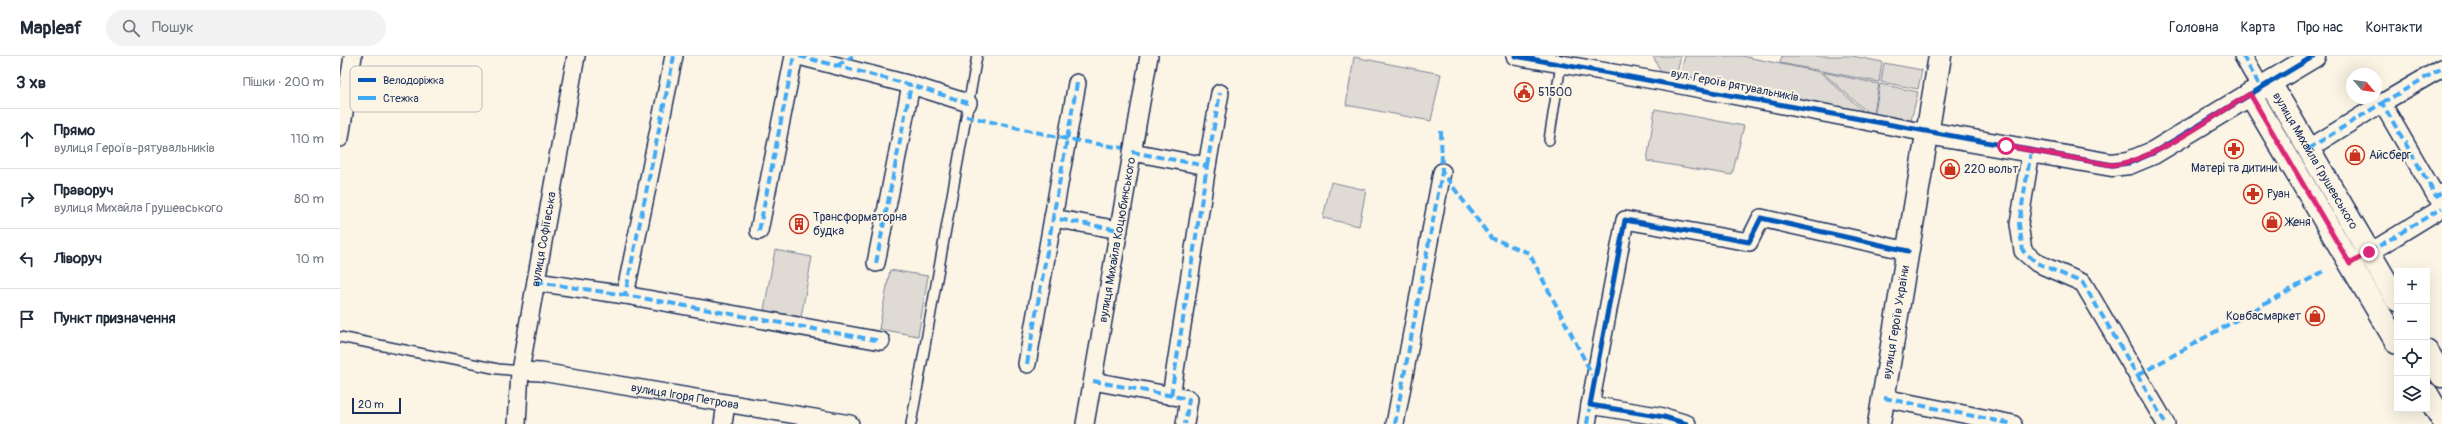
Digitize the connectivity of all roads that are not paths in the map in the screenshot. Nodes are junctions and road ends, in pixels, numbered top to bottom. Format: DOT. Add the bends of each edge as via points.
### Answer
graph roads {
  1 [pos="353,56"];
  2 [pos="576,56"];
  3 [pos="674,56"];
  4 [pos="794,56"];
  5 [pos="799,56"];
  6 [pos="977,56"];
  7 [pos="1149,56"];
  8 [pos="1515,56"];
  9 [pos="1940,56"];
  10 [pos="2243,56"];
  11 [pos="2314,56"];
  12 [pos="1561,64"];
  13 [pos="351,66"];
  14 [pos="2442,68"];
  15 [pos="350,75"];
  16 [pos="1076,83"];
  17 [pos="911,85"];
  18 [pos="2260,88"];
  19 [pos="1220,93"];
  20 [pos="968,103"];
  21 [pos="2382,104"];
  22 [pos="1927,133"];
  23 [pos="340,138"];
  24 [pos="1549,140"];
  25 [pos="2308,149"];
  26 [pos="2031,151"];
  27 [pos="1132,152"];
  28 [pos="1208,166"];
  29 [pos="1442,172"];
  30 [pos="2442,193"];
  31 [pos="2442,208"];
  32 [pos="1053,218"];
  33 [pos="1119,230"];
  34 [pos="759,231"];
  35 [pos="1908,251"];
  36 [pos="2369,252"];
  37 [pos="876,262"];
  38 [pos="2350,264"];
  39 [pos="536,282"];
  40 [pos="625,295"];
  41 [pos="2394,295"];
  42 [pos="2391,318"];
  43 [pos="340,337"];
  44 [pos="2396,340"];
  45 [pos="881,341"];
  46 [pos="2430,356"];
  47 [pos="1027,364"];
  48 [pos="520,371"];
  49 [pos="2442,376"];
  50 [pos="1093,382"];
  51 [pos="2433,394"];
  52 [pos="1171,396"];
  53 [pos="1884,398"];
  54 [pos="726,404"];
  55 [pos="1590,405"];
  56 [pos="2442,419"];
  57 [pos="517,424"];
  58 [pos="723,424"];
  59 [pos="850,424"];
  60 [pos="911,424"];
  61 [pos="1085,424"];
  62 [pos="1185,424"];
  63 [pos="1395,424"];
  64 [pos="1588,424"];
  65 [pos="1687,424"];
  66 [pos="1879,424"];
  67 [pos="2013,424"];
  68 [pos="2166,424"];
  1 -- 13 [label="street"];
  2 -- 39 [label="street, вулиця Софіївська"];
  3 -- 40 [label="street"];
  4 -- 34 [label="street"];
  5 -- 17 [label="street"];
  6 -- 20 [label="lane"];
  7 -- 27 [label="street, вулиця Михайла Коцюбинського"];
  8 -- 12 [label="street, вул. Героїв рятувальників"];
  9 -- 22 [label="street, вулиця Героїв України"];
  10 -- 18 [label="street"];
  11 -- 18 [label="street"];
  12 -- 22 [label="street, вул. Героїв рятувальників"];
  12 -- 24 [label="lane"];
  14 -- 21 [label="street"];
  15 -- 23 [label="street"];
  16 -- 32 [label="street"];
  17 -- 20 [label="street"];
  17 -- 37 [label="street"];
  18 -- 25 [label="street, вулиця Михайла Грушевського"];
  18 -- 26 [label="street" via="2153,153 2129,163 2112,165"];
  18 -- 38 [label="street, вулиця Михайла Грушевського"];
  19 -- 28 [label="street"];
  20 -- 60 [label="lane"];
  21 -- 25 [label="street"];
  21 -- 30 [label="street" via="2436,196"];
  22 -- 26 [label="street"];
  22 -- 35 [label="street, вулиця Героїв України"];
  25 -- 36 [label="street, вулиця Михайла Грушевського"];
  26 -- 68 [label="street" via="2018,224 2023,251 2037,263 2083,283"];
  27 -- 28 [label="street"];
  27 -- 33 [label="street, вулиця Михайла Коцюбинського"];
  28 -- 52 [label="street"];
  29 -- 63 [label="street"];
  31 -- 36 [label="street"];
  32 -- 33 [label="street"];
  32 -- 47 [label="street"];
  33 -- 50 [label="street, вулиця Михайла Коцюбинського"];
  35 -- 53 [label="street, вулиця Героїв України"];
  35 -- 55 [label="street" via="1761,218 1749,242 1625,220"];
  36 -- 38 [label="street"];
  36 -- 41 [label="street, вулиця Михайла Грушевського"];
  38 -- 42 [label="street, вулиця Михайла Грушевського"];
  39 -- 40 [label="street"];
  39 -- 48 [label="street, вулиця Софіївська"];
  40 -- 45 [label="street"];
  42 -- 44 [label="street, вулиця Михайла Грушевського"];
  43 -- 48 [label="lane" via="498,369"];
  46 -- 49 [label="street"];
  48 -- 54 [label="street, вулиця Ігоря Петрова" via="541,372"];
  48 -- 57 [label="street, вулиця Софіївська"];
  50 -- 52 [label="street"];
  50 -- 61 [label="street, вулиця Михайла Коцюбинського"];
  51 -- 56 [label="street"];
  52 -- 62 [label="street" via="1189,399"];
  53 -- 66 [label="street, вулиця Героїв України"];
  53 -- 67 [label="street"];
  54 -- 58 [label="street"];
  54 -- 59 [label="street, вулиця Ігоря Петрова"];
  55 -- 64 [label="street"];
  55 -- 65 [label="street" via="1664,417"];
}
